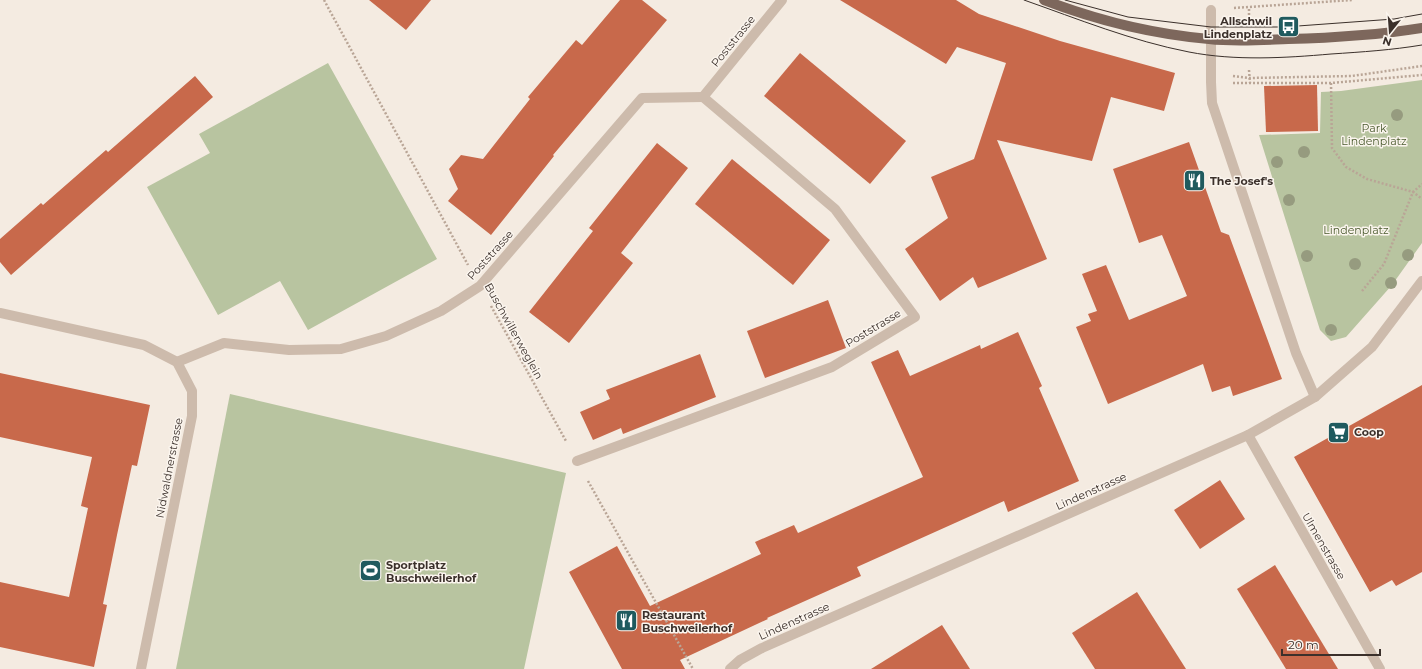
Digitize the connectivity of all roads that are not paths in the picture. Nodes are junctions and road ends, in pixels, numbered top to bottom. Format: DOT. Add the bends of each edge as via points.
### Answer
graph roads {
  1 [pos="782,0"];
  2 [pos="1044,0"];
  3 [pos="1211,10"];
  4 [pos="1422,28"];
  5 [pos="1211,39"];
  6 [pos="703,97"];
  7 [pos="1422,281"];
  8 [pos="0,313"];
  9 [pos="177,362"];
  10 [pos="1315,397"];
  11 [pos="1248,435"];
  12 [pos="577,461"];
  13 [pos="141,669"];
  14 [pos="730,669"];
  15 [pos="1380,669"];
  1 -- 6 [label="street, Poststrasse"];
  2 -- 5 [label="main road" via="1158,32"];
  3 -- 5 [label="street"];
  4 -- 5 [label="main road" via="1335,38"];
  5 -- 10 [label="street" via="1212,103 1296,353"];
  6 -- 9 [label="street, Poststrasse" via="642,98 480,286 441,311 386,336 341,349 289,350 224,343"];
  6 -- 12 [label="street, Poststrasse" via="835,209 915,317 832,367"];
  7 -- 10 [label="street, Lindenstrasse" via="1372,347"];
  8 -- 9 [label="street" via="144,345"];
  9 -- 13 [label="street, Nidwaldnerstrasse" via="192,391 192,416"];
  10 -- 11 [label="street, Lindenstrasse"];
  11 -- 14 [label="street, Lindenstrasse" via="762,648 740,660"];
  11 -- 15 [label="street, Ulmenstrasse"];
}
